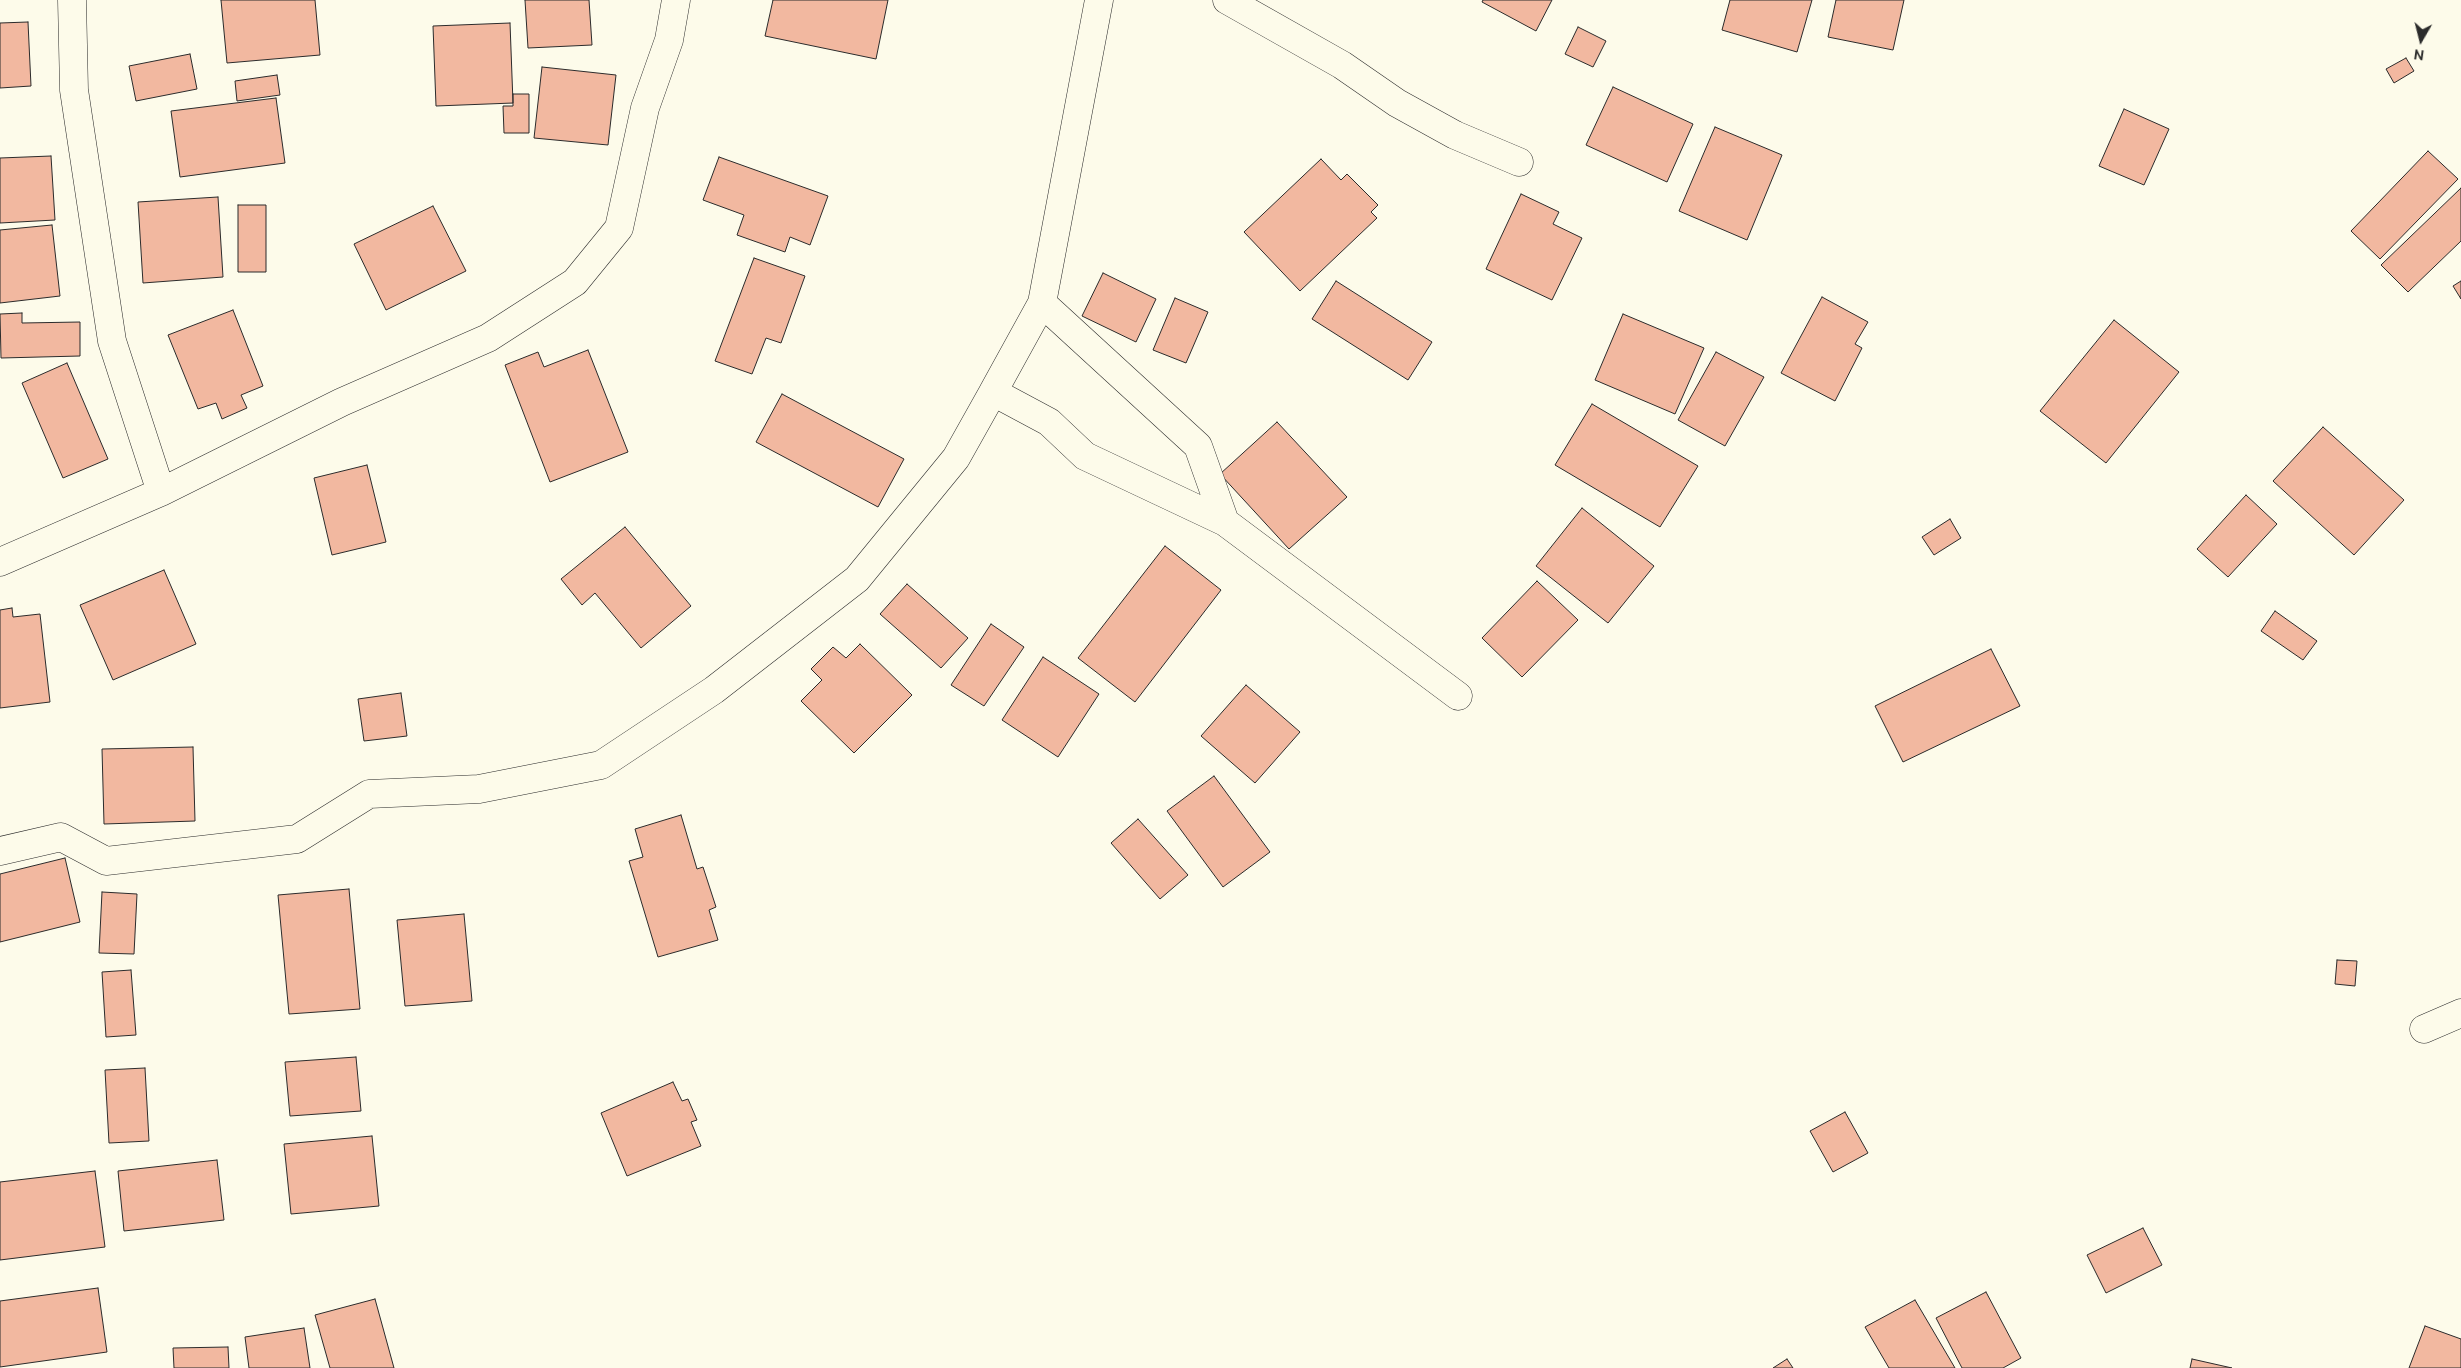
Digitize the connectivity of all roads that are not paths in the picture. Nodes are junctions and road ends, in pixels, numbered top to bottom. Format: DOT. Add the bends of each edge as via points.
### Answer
graph roads {
  1 [pos="72,0"];
  2 [pos="676,0"];
  3 [pos="1099,0"];
  4 [pos="1227,0"];
  5 [pos="1519,162"];
  6 [pos="1042,303"];
  7 [pos="993,392"];
  8 [pos="161,492"];
  9 [pos="1225,522"];
  10 [pos="0,562"];
  11 [pos="1458,696"];
  12 [pos="0,851"];
  13 [pos="2461,1013"];
  14 [pos="2424,1030"];
  1 -- 8 [label="street" via="74,90 112,340"];
  2 -- 8 [label="street" via="669,40 645,108 618,228 575,282 488,338 342,402"];
  3 -- 6 [label="street"];
  4 -- 5 [label="street" via="1342,65 1397,103 1455,135"];
  6 -- 7 [label="street"];
  6 -- 9 [label="street" via="1198,446"];
  7 -- 9 [label="street" via="1049,422 1085,456"];
  7 -- 12 [label="street" via="956,458 857,579 714,690 601,765 479,789 369,794 297,839 106,860 61,838"];
  8 -- 10 [label="street"];
  9 -- 11 [label="street"];
  13 -- 14 [label="street"];
}
